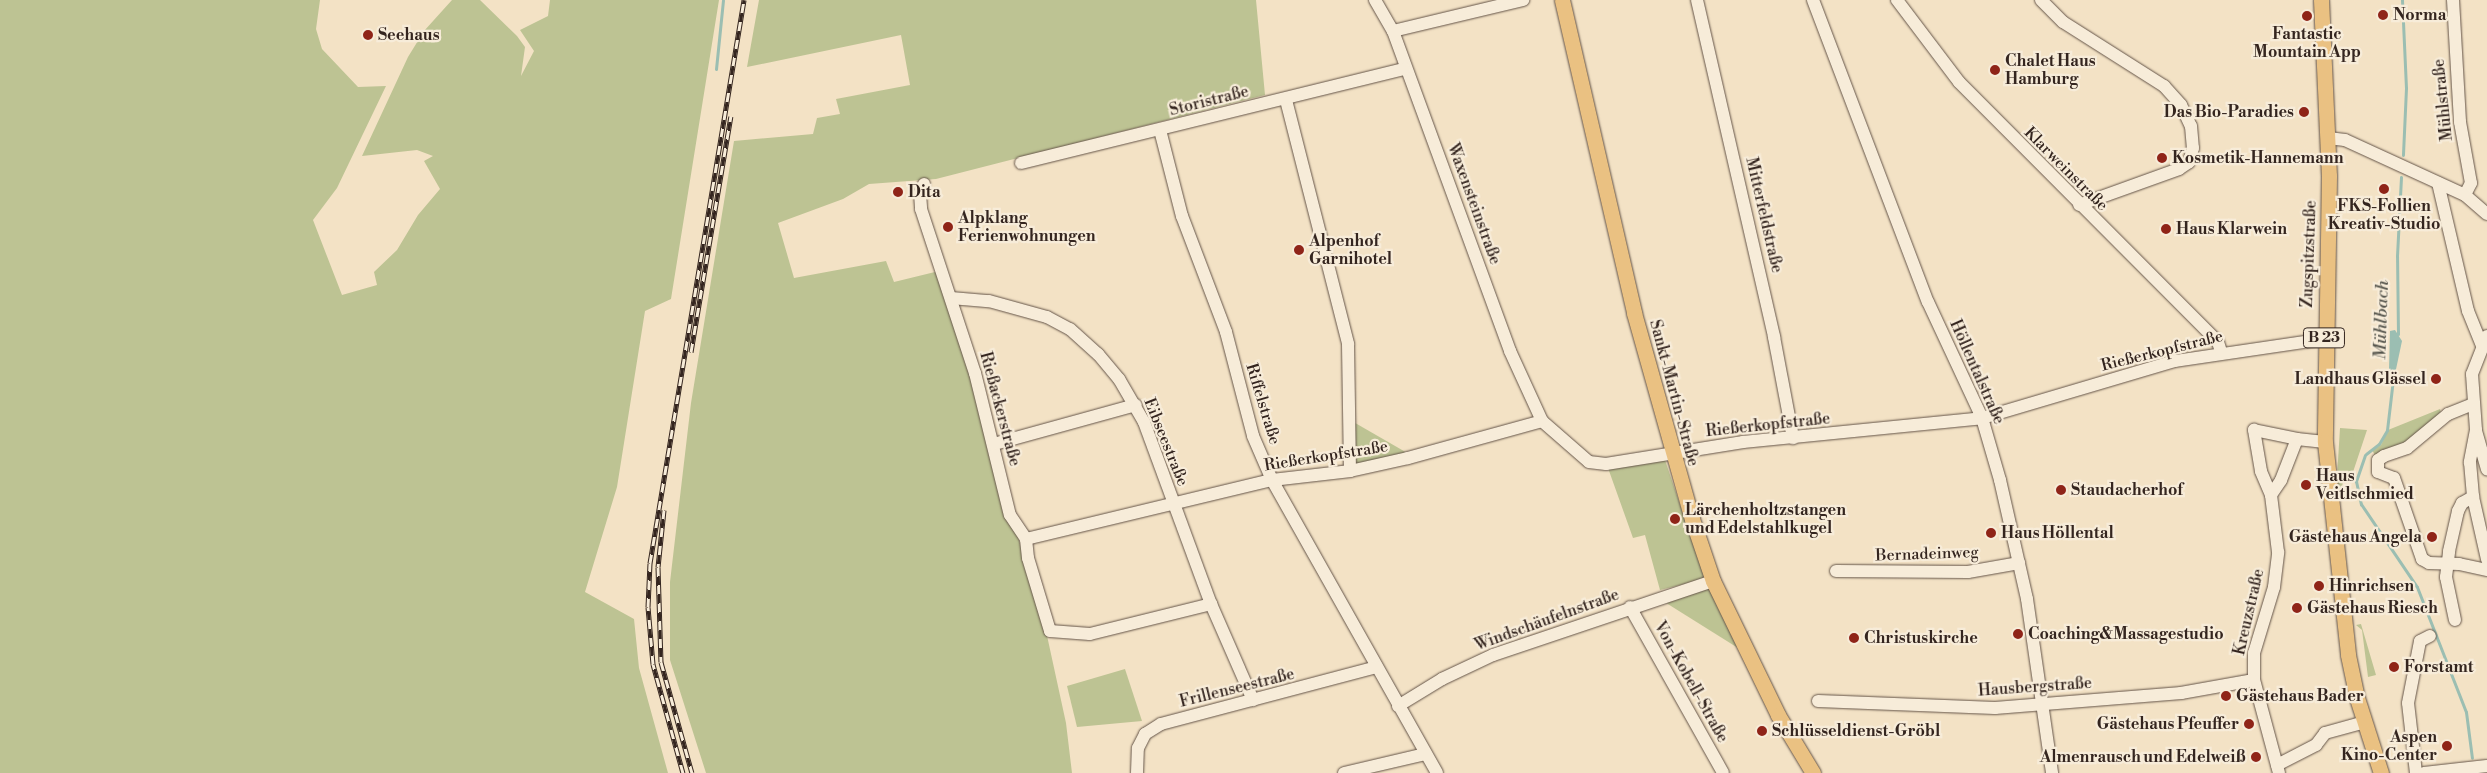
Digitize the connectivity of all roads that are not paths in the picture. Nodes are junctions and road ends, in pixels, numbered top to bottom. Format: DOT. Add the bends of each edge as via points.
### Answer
graph roads {
  1 [pos="1374,0"];
  2 [pos="1523,0"];
  3 [pos="1562,0"];
  4 [pos="1697,0"];
  5 [pos="1813,0"];
  6 [pos="1897,0"];
  7 [pos="2041,0"];
  8 [pos="2321,0"];
  9 [pos="2453,0"];
  10 [pos="1393,31"];
  11 [pos="1406,70"];
  12 [pos="1286,100"];
  13 [pos="1160,130"];
  14 [pos="2328,138"];
  15 [pos="1021,163"];
  16 [pos="2438,182"];
  17 [pos="922,189"];
  18 [pos="2465,195"];
  19 [pos="2079,205"];
  20 [pos="2487,214"];
  21 [pos="950,298"];
  22 [pos="2324,339"];
  23 [pos="2485,340"];
  24 [pos="2221,352"];
  25 [pos="2473,404"];
  26 [pos="1136,405"];
  27 [pos="1982,418"];
  28 [pos="1542,421"];
  29 [pos="2476,430"];
  30 [pos="1792,438"];
  31 [pos="2297,439"];
  32 [pos="2325,442"];
  33 [pos="2487,443"];
  34 [pos="994,444"];
  35 [pos="1672,452"];
  36 [pos="2487,469"];
  37 [pos="1350,471"];
  38 [pos="1272,480"];
  39 [pos="2271,495"];
  40 [pos="2473,497"];
  41 [pos="1174,505"];
  42 [pos="1026,539"];
  43 [pos="2487,559"];
  44 [pos="2019,563"];
  45 [pos="2447,564"];
  46 [pos="2487,570"];
  47 [pos="1836,571"];
  48 [pos="1713,581"];
  49 [pos="1211,604"];
  50 [pos="1630,607"];
  51 [pos="2455,620"];
  52 [pos="2430,636"];
  53 [pos="1377,667"];
  54 [pos="2254,680"];
  55 [pos="1253,700"];
  56 [pos="1818,702"];
  57 [pos="2043,705"];
  58 [pos="1398,706"];
  59 [pos="2365,722"];
  60 [pos="1425,754"];
  61 [pos="2475,768"];
  62 [pos="2278,769"];
  63 [pos="1138,773"];
  64 [pos="1344,773"];
  65 [pos="1437,773"];
  66 [pos="1722,773"];
  67 [pos="1813,773"];
  68 [pos="2052,773"];
  69 [pos="2381,773"];
  70 [pos="2416,773"];
  71 [pos="2424,773"];
  1 -- 10 [label="street, Waxensteinstraße"];
  2 -- 10 [label="street"];
  3 -- 35 [label="main road, Sankt-Martin-Straße" via="1634,313"];
  4 -- 30 [label="street, Mitterfeldstraße" via="1774,337"];
  5 -- 27 [label="street, Höllentalstraße" via="1928,302"];
  6 -- 19 [label="street, Klarweinstraße" via="1959,82"];
  7 -- 19 [label="street" via="2063,22 2164,86 2181,105 2190,126 2193,148 2189,162 2179,169"];
  8 -- 14 [label="main road, Zugspitzstraße / B 23"];
  9 -- 18 [label="street, Mühlstraße" via="2460,122 2471,183"];
  10 -- 11 [label="street, Waxensteinstraße"];
  11 -- 12 [label="street, Storistraße"];
  11 -- 28 [label="street, Waxensteinstraße" via="1510,351"];
  12 -- 13 [label="street, Storistraße"];
  12 -- 37 [label="street" via="1348,344"];
  13 -- 15 [label="street, Storistraße"];
  13 -- 38 [label="street, Riffelstraße" via="1182,216 1226,332 1253,436"];
  14 -- 16 [label="street" via="2346,140"];
  14 -- 22 [label="main road, Zugspitzstraße / B 23"];
  16 -- 18 [label="street"];
  16 -- 23 [label="street" via="2468,312"];
  17 -- 21 [label="street, Rießackerstraße" via="921,209"];
  18 -- 20 [label="street"];
  19 -- 24 [label="street, Klarweinstraße" via="2218,342"];
  21 -- 26 [label="street, Eibseestraße" via="1020,308 1070,329 1098,354"];
  21 -- 34 [label="street, Rießackerstraße"];
  22 -- 24 [label="street, Rießerkopfstraße"];
  22 -- 32 [label="main road, Zugspitzstraße / B 23"];
  23 -- 25 [label="street" via="2472,374"];
  24 -- 27 [label="street, Rießerkopfstraße" via="2144,370"];
  25 -- 29 [label="street"];
  25 -- 45 [label="street" via="2448,414 2407,448 2378,460 2378,472 2394,478 2422,559 2429,563"];
  26 -- 34 [label="street"];
  26 -- 41 [label="street, Eibseestraße"];
  27 -- 30 [label="street, Rießerkopfstraße"];
  27 -- 44 [label="street, Höllentalstraße"];
  28 -- 35 [label="street, Rießerkopfstraße" via="1589,462 1606,464"];
  28 -- 37 [label="street, Rießerkopfstraße" via="1461,445"];
  29 -- 33 [label="street"];
  29 -- 36 [label="street"];
  29 -- 40 [label="street" via="2470,462"];
  30 -- 35 [label="street, Rießerkopfstraße"];
  31 -- 32 [label="street, Kreuzstraße"];
  31 -- 39 [label="street"];
  31 -- 39 [label="street, Kreuzstraße" via="2254,430 2261,471"];
  32 -- 59 [label="main road, Zugspitzstraße / B 23" via="2344,628 2354,686"];
  34 -- 42 [label="street, Rießackerstraße" via="1010,515"];
  35 -- 48 [label="main road, Sankt-Martin-Straße"];
  37 -- 38 [label="street, Rießerkopfstraße"];
  38 -- 41 [label="street, Rießerkopfstraße"];
  38 -- 53 [label="street, Riffelstraße"];
  39 -- 54 [label="street, Kreuzstraße" via="2278,552 2274,587 2254,653"];
  40 -- 43 [label="street"];
  40 -- 45 [label="street" via="2462,503 2458,511"];
  41 -- 42 [label="street, Rießerkopfstraße"];
  41 -- 49 [label="street, Eibseestraße"];
  42 -- 49 [label="street, Rießackerstraße" via="1028,558 1050,631 1090,634"];
  44 -- 47 [label="street, Bernadeinweg" via="1968,572"];
  44 -- 57 [label="street, Höllentalstraße"];
  45 -- 46 [label="street"];
  45 -- 51 [label="street" via="2448,592"];
  48 -- 50 [label="street, Windschäufelnstraße"];
  48 -- 67 [label="main road, Sankt-Martin-Straße" via="1778,715"];
  49 -- 55 [label="street, Eibseestraße"];
  50 -- 58 [label="street, Windschäufelnstraße" via="1493,654 1442,679"];
  50 -- 66 [label="street, Von-Kobell-Straße"];
  52 -- 70 [label="street" via="2420,641 2408,703"];
  53 -- 55 [label="street, Frillenseestraße"];
  53 -- 58 [label="street, Riffelstraße"];
  54 -- 57 [label="street, Hausbergstraße" via="2181,693"];
  54 -- 62 [label="street, Kreuzstraße"];
  55 -- 63 [label="street, Frillenseestraße" via="1161,724 1145,734 1138,748"];
  56 -- 57 [label="street, Hausbergstraße" via="1908,707"];
  57 -- 68 [label="street, Höllentalstraße"];
  58 -- 60 [label="street, Riffelstraße"];
  59 -- 62 [label="street, Kreuzstraße" via="2325,733 2316,745"];
  59 -- 69 [label="main road, Zugspitzstraße / B 23"];
  60 -- 64 [label="street"];
  60 -- 65 [label="street, Riffelstraße"];
  61 -- 71 [label="street"];
}
